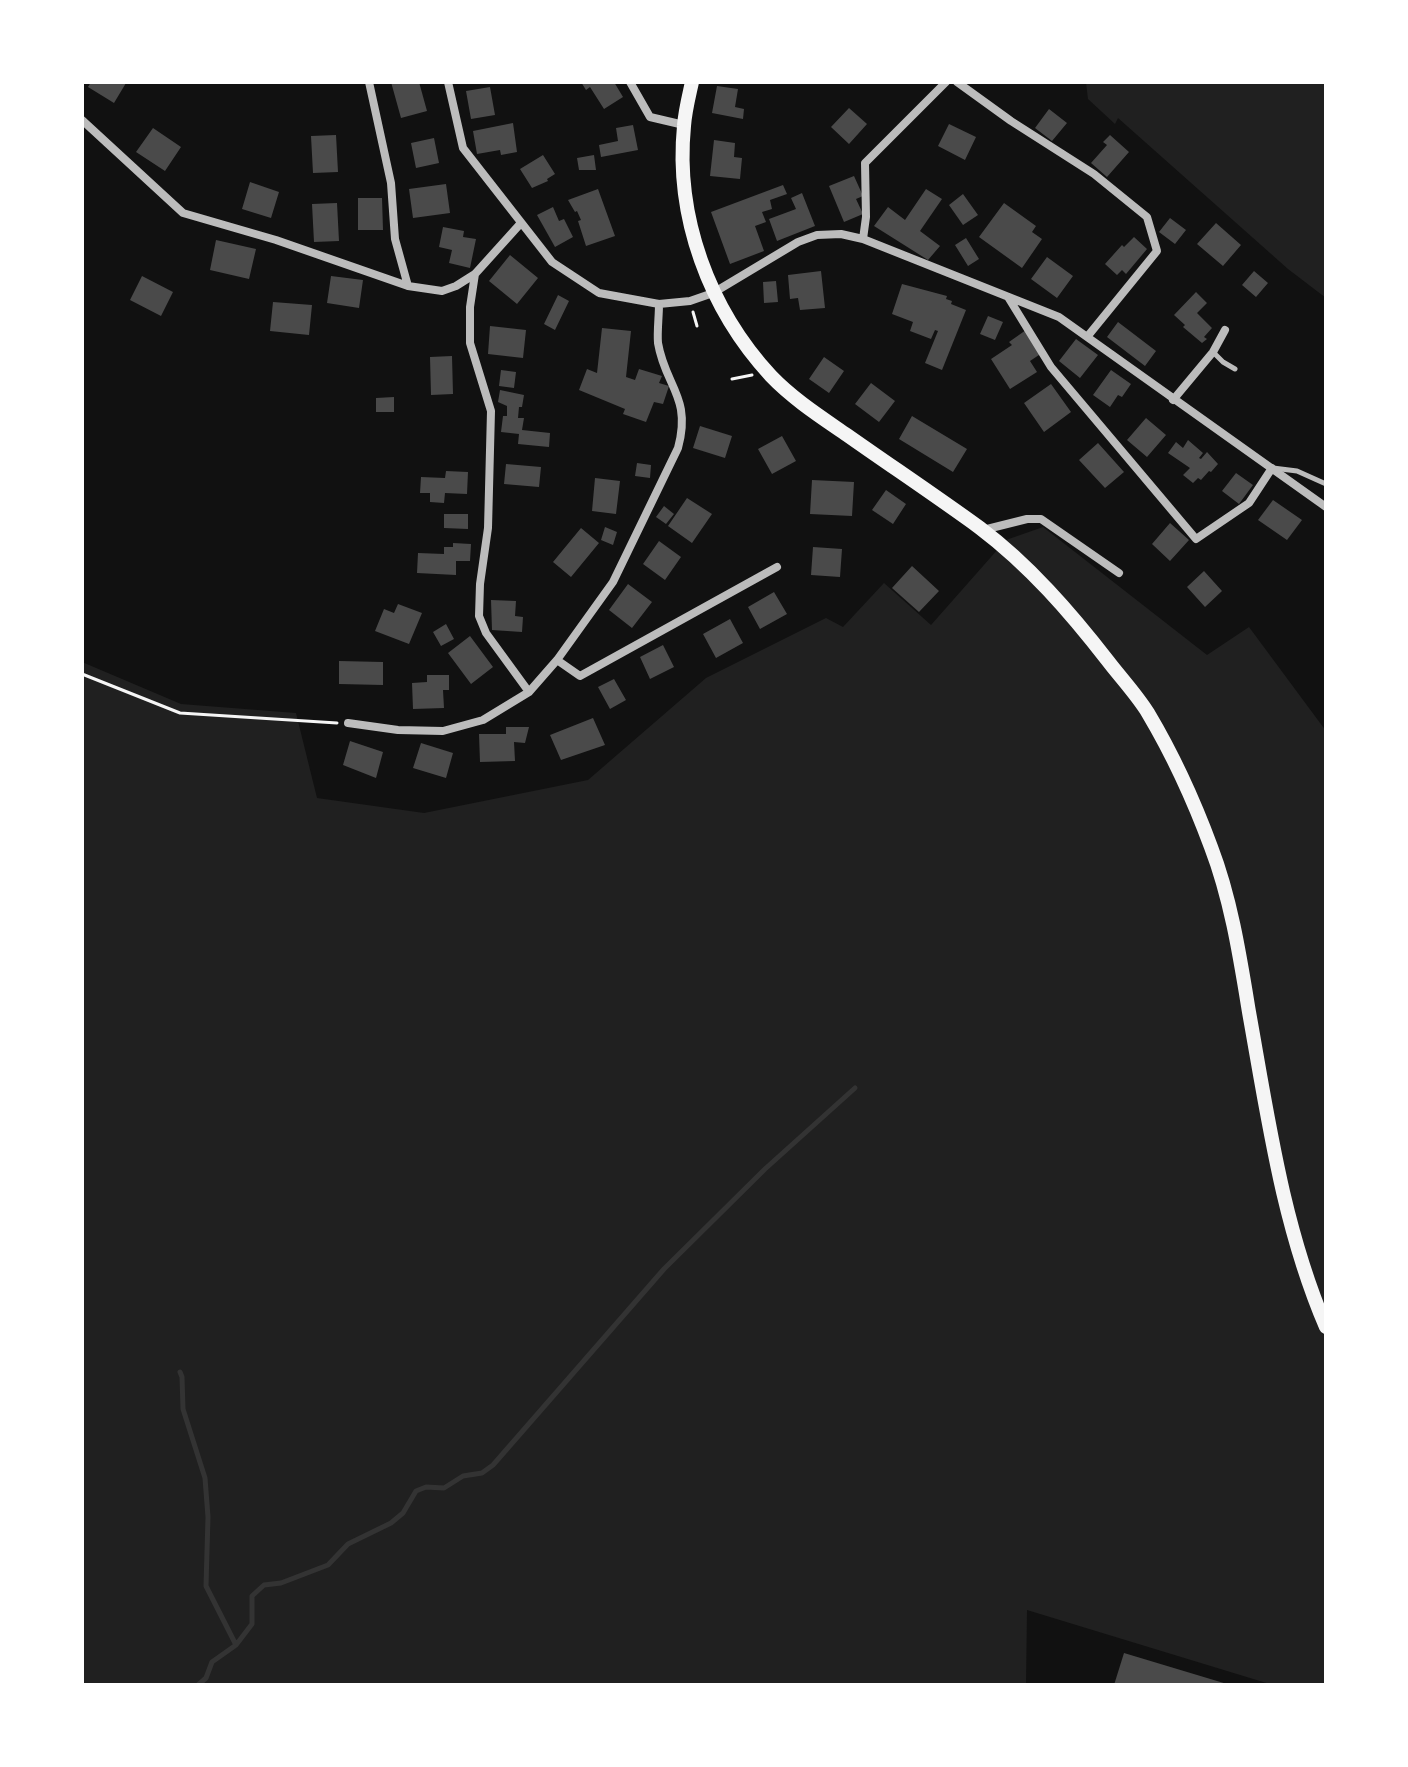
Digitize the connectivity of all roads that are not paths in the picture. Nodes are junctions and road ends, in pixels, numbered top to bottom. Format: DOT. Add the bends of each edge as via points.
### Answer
graph roads {
  1 [pos="369,82"];
  2 [pos="448,82"];
  3 [pos="630,82"];
  4 [pos="692,82"];
  5 [pos="946,82"];
  6 [pos="957,82"];
  7 [pos="82,120"];
  8 [pos="684,125"];
  9 [pos="521,223"];
  10 [pos="863,239"];
  11 [pos="475,274"];
  12 [pos="408,286"];
  13 [pos="713,293"];
  14 [pos="1007,296"];
  15 [pos="659,304"];
  16 [pos="1225,330"];
  17 [pos="1087,337"];
  18 [pos="1213,352"];
  19 [pos="1235,369"];
  20 [pos="1173,400"];
  21 [pos="1272,468"];
  22 [pos="1326,484"];
  23 [pos="1326,507"];
  24 [pos="982,530"];
  25 [pos="777,567"];
  26 [pos="1119,573"];
  27 [pos="557,660"];
  28 [pos="529,692"];
  29 [pos="348,723"];
  30 [pos="1326,1327"];
  1 -- 12 [label="street"];
  2 -- 9 [label="street" via="463,148"];
  3 -- 8 [label="street" via="650,117"];
  4 -- 8 [label="main road"];
  5 -- 10 [label="street" via="865,163"];
  6 -- 17 [label="street" via="1094,174 1147,217 1157,251"];
  7 -- 12 [label="street" via="183,213"];
  8 -- 13 [label="main road" via="687,211"];
  9 -- 11 [label="street"];
  9 -- 15 [label="street" via="552,262 599,293"];
  10 -- 13 [label="street" via="817,235"];
  10 -- 14 [label="street"];
  11 -- 12 [label="street" via="442,291"];
  11 -- 28 [label="street" via="470,343 491,411 479,616"];
  13 -- 15 [label="street"];
  13 -- 24 [label="main road" via="773,378"];
  14 -- 17 [label="street" via="1059,317"];
  14 -- 21 [label="street" via="1051,367 1196,539 1249,503"];
  15 -- 27 [label="street" via="658,344 684,425 678,448 613,582"];
  16 -- 18 [label="street"];
  17 -- 20 [label="street"];
  18 -- 19 [label="lane"];
  18 -- 20 [label="street"];
  20 -- 21 [label="street"];
  21 -- 22 [label="lane" via="1297,471"];
  21 -- 23 [label="street"];
  24 -- 26 [label="street" via="1041,519"];
  24 -- 30 [label="main road" via="1060,603 1146,710 1212,849 1237,943 1279,1173"];
  25 -- 27 [label="street" via="580,676"];
  27 -- 28 [label="street"];
  28 -- 29 [label="street" via="483,720 443,731"];
}
